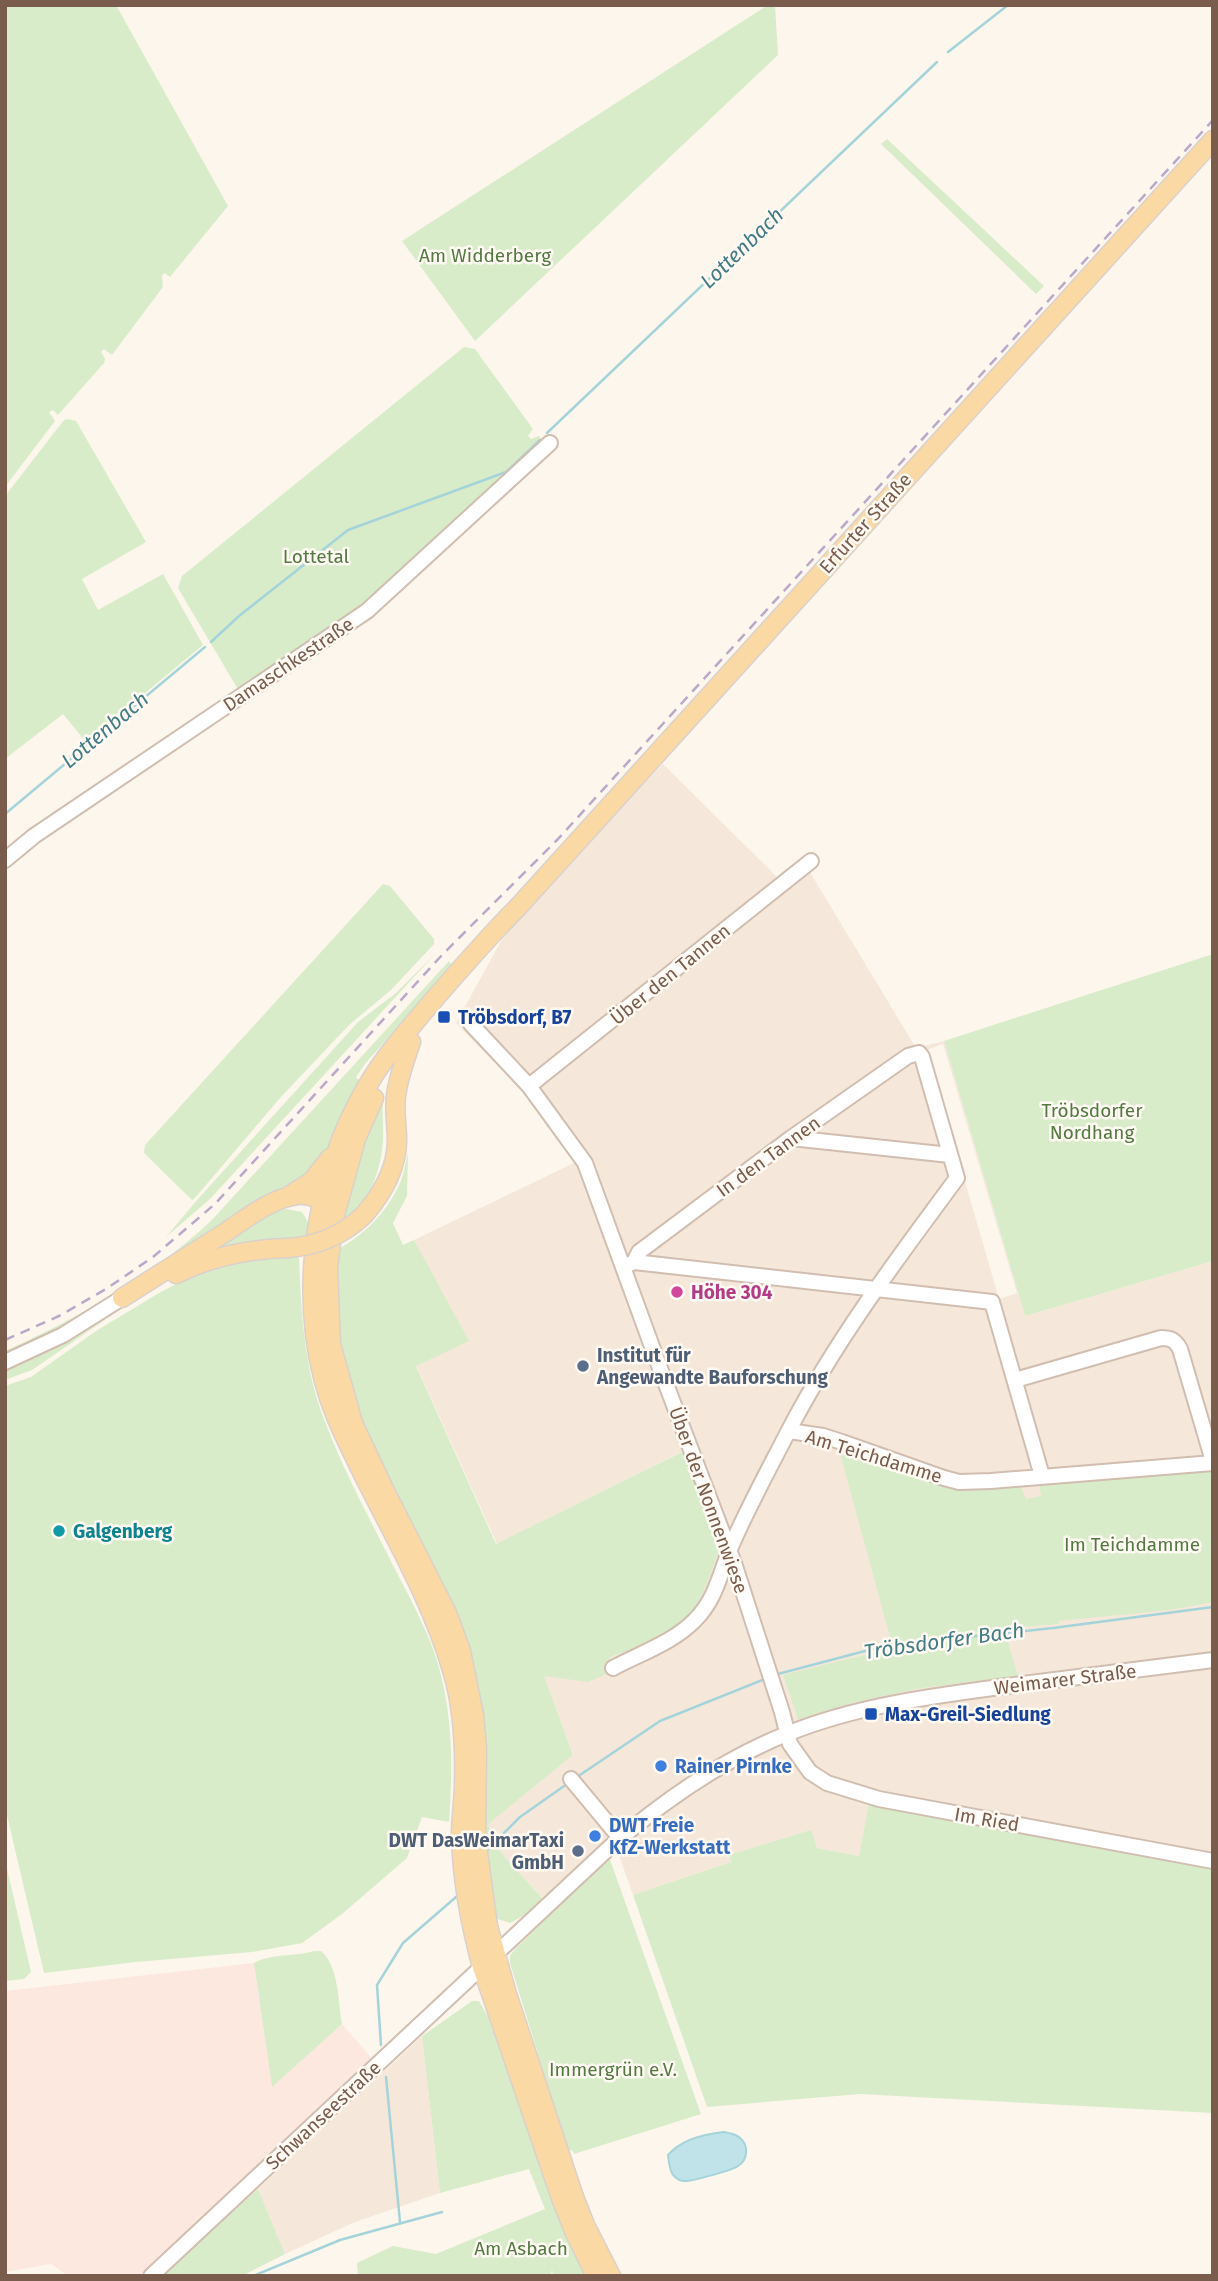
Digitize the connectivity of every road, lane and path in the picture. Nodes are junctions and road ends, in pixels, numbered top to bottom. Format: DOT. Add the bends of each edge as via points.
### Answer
graph roads {
  1 [pos="1213,140"];
  2 [pos="550,443"];
  3 [pos="5,860"];
  4 [pos="811,861"];
  5 [pos="519,906"];
  6 [pos="471,1024"];
  7 [pos="411,1042"];
  8 [pos="529,1086"];
  9 [pos="791,1139"];
  10 [pos="337,1147"];
  11 [pos="950,1156"];
  12 [pos="322,1201"];
  13 [pos="274,1204"];
  14 [pos="334,1219"];
  15 [pos="317,1233"];
  16 [pos="629,1264"];
  17 [pos="874,1290"];
  18 [pos="122,1298"];
  19 [pos="5,1362"];
  20 [pos="1015,1380"];
  21 [pos="789,1431"];
  22 [pos="1213,1462"];
  23 [pos="1042,1476"];
  24 [pos="730,1550"];
  25 [pos="1213,1660"];
  26 [pos="612,1668"];
  27 [pos="787,1734"];
  28 [pos="571,1779"];
  29 [pos="620,1838"];
  30 [pos="1213,1861"];
  31 [pos="489,1961"];
  32 [pos="151,2276"];
  33 [pos="596,2276"];
  34 [pos="611,2276"];
  1 -- 5 [label="main road, Erfurter Straße"];
  2 -- 3 [label="street, Damaschkestraße" via="367,611 34,835"];
  4 -- 8 [label="street, Über den Tannen"];
  5 -- 7 [label="main road, Erfurter Straße" via="484,958"];
  5 -- 10 [label="main road, Erfurter Straße" via="397,1042 366,1087"];
  6 -- 8 [label="street, Über der Nonnenwiese"];
  7 -- 14 [label="main road, Erfurter Straße" via="367,1110"];
  7 -- 18 [label="main road, bridge" via="396,1093 395,1160 381,1193 364,1215 319,1243 220,1256"];
  8 -- 16 [label="street, Über der Nonnenwiese" via="585,1163"];
  9 -- 11 [label="street"];
  9 -- 11 [label="street, In den Tannen" via="908,1056 919,1053"];
  9 -- 16 [label="street, In den Tannen"];
  10 -- 12 [label="main road"];
  10 -- 13 [label="main road" via="312,1181"];
  11 -- 17 [label="street" via="957,1178"];
  12 -- 13 [label="main road" via="299,1195"];
  12 -- 14 [label="main road"];
  12 -- 15 [label="main road"];
  13 -- 15 [label="main road" via="297,1203 306,1208"];
  13 -- 18 [label="main road"];
  14 -- 31 [label="main road, Erfurter Straße" via="328,1306 337,1370 353,1423 447,1613 469,1683 477,1749 476,1838"];
  15 -- 31 [label="main road" via="312,1300 323,1380 371,1493 435,1618 455,1679 464,1754 464,1878 471,1924"];
  16 -- 17 [label="street"];
  16 -- 24 [label="street, Über der Nonnenwiese"];
  17 -- 20 [label="street" via="992,1302"];
  17 -- 21 [label="street"];
  18 -- 19 [label="street" via="63,1335"];
  20 -- 22 [label="street, Am Teichdamme" via="1168,1338 1180,1349"];
  20 -- 23 [label="street"];
  21 -- 23 [label="street, Am Teichdamme" via="822,1436 960,1482"];
  21 -- 24 [label="street"];
  22 -- 23 [label="street, Am Teichdamme"];
  24 -- 26 [label="street" via="722,1578 695,1620"];
  24 -- 27 [label="street, Über der Nonnenwiese"];
  25 -- 27 [label="street, Weimarer Straße" via="918,1698 833,1717"];
  27 -- 29 [label="street, Weimarer Straße" via="694,1783"];
  27 -- 30 [label="street, Im Ried" via="810,1772 827,1783 879,1799"];
  28 -- 29 [label="street"];
  29 -- 31 [label="street, Weimarer Straße"];
  31 -- 32 [label="street, Schwanseestraße"];
  31 -- 33 [label="main road" via="561,2198"];
  31 -- 34 [label="main road" via="573,2194"];
}
